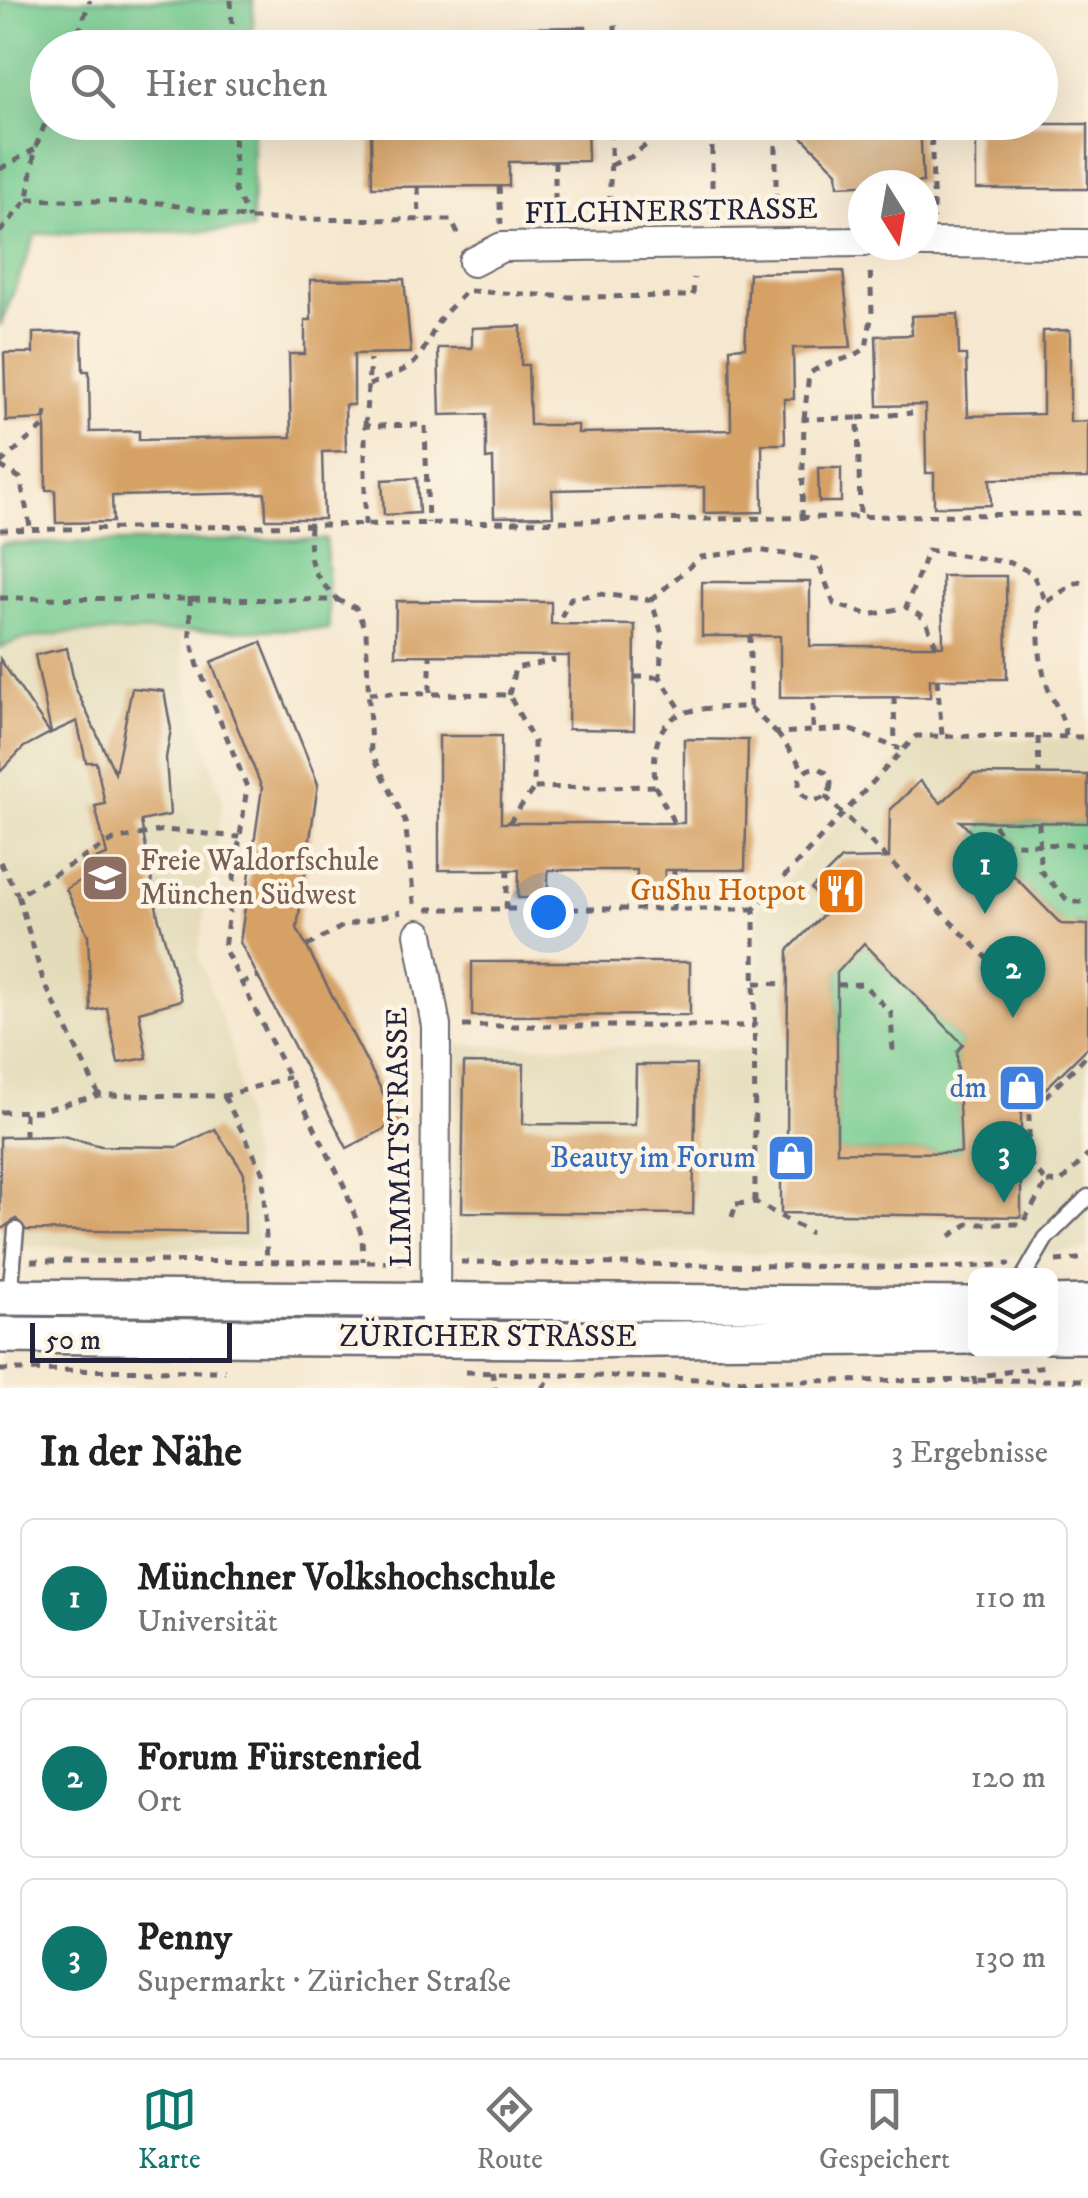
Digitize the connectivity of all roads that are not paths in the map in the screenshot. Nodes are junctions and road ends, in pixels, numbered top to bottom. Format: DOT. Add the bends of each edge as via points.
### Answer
graph roads {
  1 [pos="938,243"];
  2 [pos="1088,244"];
  3 [pos="848,250"];
  4 [pos="473,262"];
  5 [pos="417,921"];
  6 [pos="1088,1197"];
  7 [pos="16,1230"];
  8 [pos="1032,1268"];
  9 [pos="5,1297"];
  10 [pos="436,1302"];
  11 [pos="1071,1308"];
  12 [pos="968,1326"];
  13 [pos="968,1326"];
  14 [pos="0,1335"];
  15 [pos="1058,1337"];
  16 [pos="435,1338"];
  1 -- 2 [label="street"];
  3 -- 4 [label="street, FILCHNERSTRASSE" via="776,244 502,247"];
  5 -- 10 [label="street, LIMMATSTRASSE" via="436,1026"];
  6 -- 8 [label="lane" via="1046,1238"];
  7 -- 9 [label="lane"];
  9 -- 10 [label="street, ZÜRICHER STRASSE"];
  10 -- 12 [label="street, ZÜRICHER STRASSE"];
  10 -- 16 [label="street, LIMMATSTRASSE"];
  11 -- 15 [label="street"];
  13 -- 16 [label="street, ZÜRICHER STRASSE"];
  14 -- 16 [label="street, ZÜRICHER STRASSE"];
}
